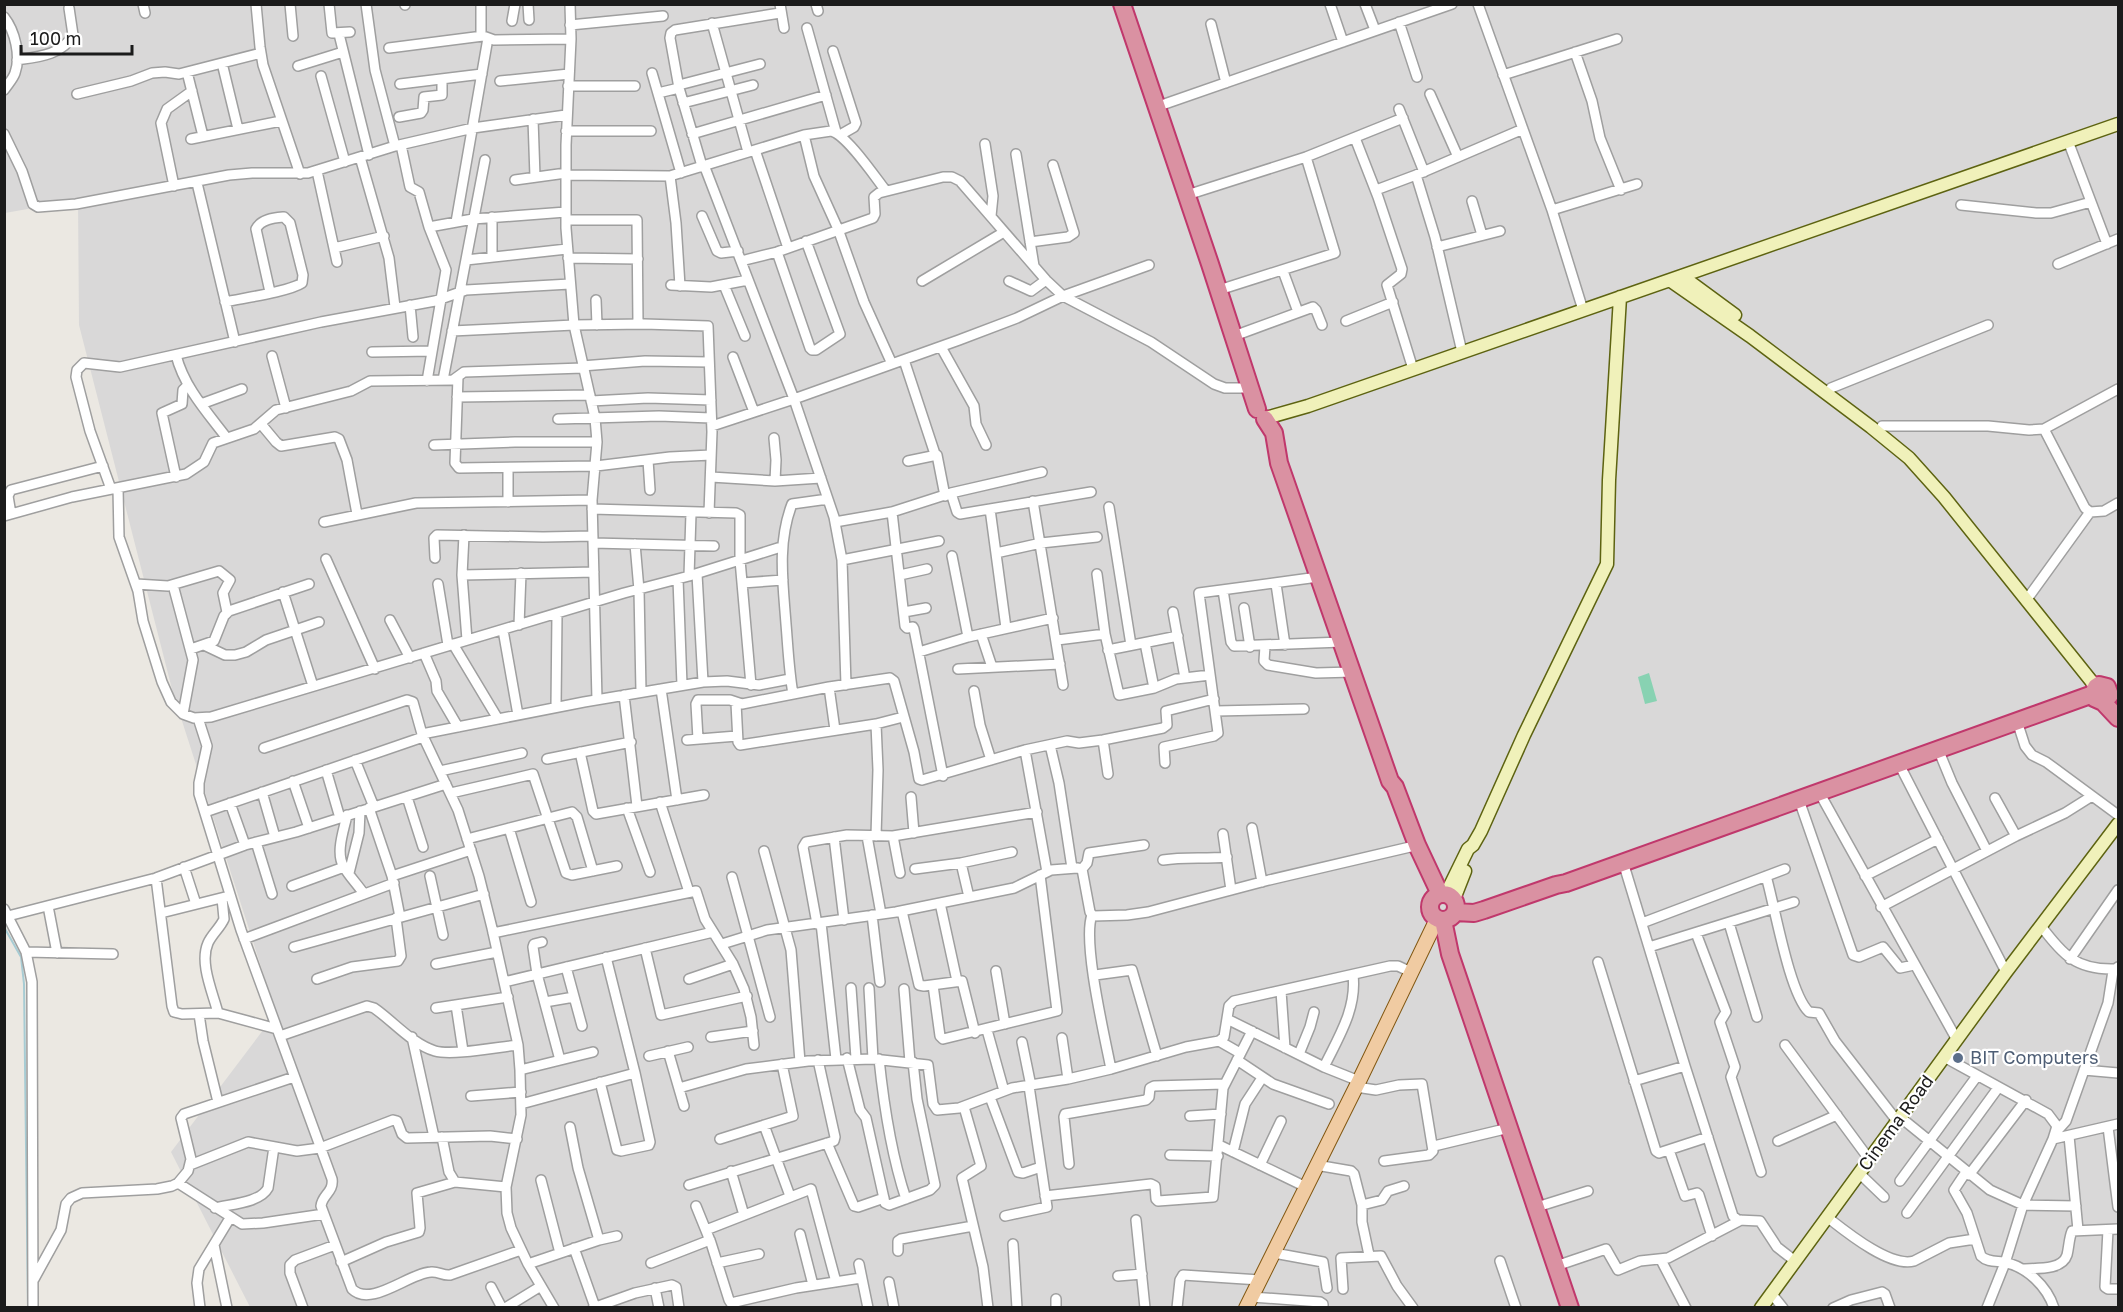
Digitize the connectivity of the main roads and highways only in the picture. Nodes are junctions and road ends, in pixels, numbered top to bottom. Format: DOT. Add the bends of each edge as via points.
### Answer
graph roads {
  1 [pos="1122,4"];
  2 [pos="2106,692"];
  3 [pos="2118,718"];
  4 [pos="1390,781"];
  5 [pos="1444,907"];
  6 [pos="1249,1302"];
  7 [pos="1570,1308"];
  1 -- 4 [label="highway" via="1250,388 1274,434 1277,456"];
  2 -- 3 [label="highway"];
  2 -- 5 [label="highway" via="1484,910 1474,913"];
  4 -- 5 [label="highway"];
  4 -- 5 [label="highway" via="1410,847"];
  5 -- 6 [label="main road"];
  5 -- 7 [label="highway" via="1450,954"];
}
